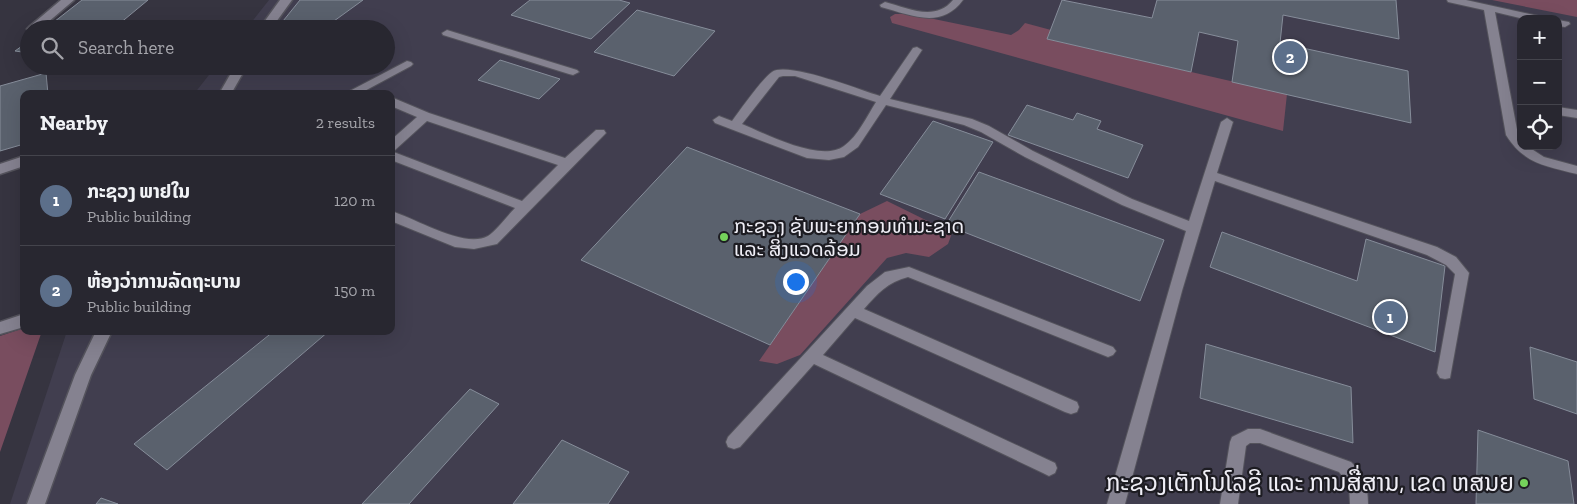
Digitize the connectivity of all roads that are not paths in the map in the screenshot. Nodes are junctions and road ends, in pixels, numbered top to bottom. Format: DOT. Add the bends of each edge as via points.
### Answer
graph roads {
  1 [pos="68,0"];
  2 [pos="286,0"];
  3 [pos="958,0"];
  4 [pos="1452,0"];
  5 [pos="885,6"];
  6 [pos="1490,8"];
  7 [pos="1521,15"];
  8 [pos="44,20"];
  9 [pos="272,20"];
  10 [pos="447,33"];
  11 [pos="917,50"];
  12 [pos="407,64"];
  13 [pos="395,70"];
  14 [pos="572,72"];
  15 [pos="236,75"];
  16 [pos="385,75"];
  17 [pos="227,90"];
  18 [pos="356,90"];
  19 [pos="1506,100"];
  20 [pos="884,101"];
  21 [pos="1517,102"];
  22 [pos="395,103"];
  23 [pos="1562,112"];
  24 [pos="1577,114"];
  25 [pos="425,116"];
  26 [pos="719,120"];
  27 [pos="1227,122"];
  28 [pos="734,126"];
  29 [pos="600,133"];
  30 [pos="395,143"];
  31 [pos="395,157"];
  32 [pos="20,162"];
  33 [pos="567,163"];
  34 [pos="0,169"];
  35 [pos="1577,170"];
  36 [pos="1210,175"];
  37 [pos="523,206"];
  38 [pos="395,218"];
  39 [pos="1195,229"];
  40 [pos="854,312"];
  41 [pos="20,321"];
  42 [pos="0,328"];
  43 [pos="102,335"];
  44 [pos="1108,351"];
  45 [pos="813,357"];
  46 [pos="1445,373"];
  47 [pos="1071,407"];
  48 [pos="734,442"];
  49 [pos="1049,468"];
  50 [pos="36,504"];
  51 [pos="1116,504"];
  52 [pos="1229,504"];
  53 [pos="1359,504"];
  1 -- 8 [label="street"];
  2 -- 9 [label="street"];
  3 -- 5 [label="lane" via="953,8 937,16"];
  4 -- 6 [label="lane"];
  6 -- 7 [label="lane"];
  6 -- 19 [label="lane"];
  10 -- 14 [label="lane"];
  11 -- 20 [label="lane"];
  12 -- 13 [label="lane"];
  15 -- 17 [label="street"];
  16 -- 18 [label="lane"];
  19 -- 21 [label="lane"];
  19 -- 35 [label="lane" via="1512,135 1518,146 1531,156"];
  20 -- 28 [label="lane" via="796,73 781,72 775,75"];
  20 -- 28 [label="lane" via="854,144 839,155 811,155"];
  20 -- 39 [label="lane" via="968,122 1127,202"];
  22 -- 25 [label="lane"];
  23 -- 24 [label="lane"];
  25 -- 30 [label="lane"];
  25 -- 33 [label="lane"];
  26 -- 28 [label="lane"];
  27 -- 36 [label="lane"];
  29 -- 33 [label="lane"];
  31 -- 37 [label="lane"];
  32 -- 34 [label="street"];
  33 -- 37 [label="lane"];
  36 -- 39 [label="lane"];
  36 -- 46 [label="lane" via="1432,251 1452,262 1462,273"];
  37 -- 38 [label="lane" via="492,240 474,244 455,242"];
  39 -- 51 [label="lane"];
  40 -- 44 [label="lane" via="872,290 890,276 909,272"];
  40 -- 45 [label="lane"];
  40 -- 47 [label="lane"];
  41 -- 42 [label="street"];
  43 -- 50 [label="street" via="83,375"];
  45 -- 48 [label="lane"];
  45 -- 49 [label="lane"];
  52 -- 53 [label="lane" via="1238,442 1248,436 1260,436 1345,467 1360,486"];
}
